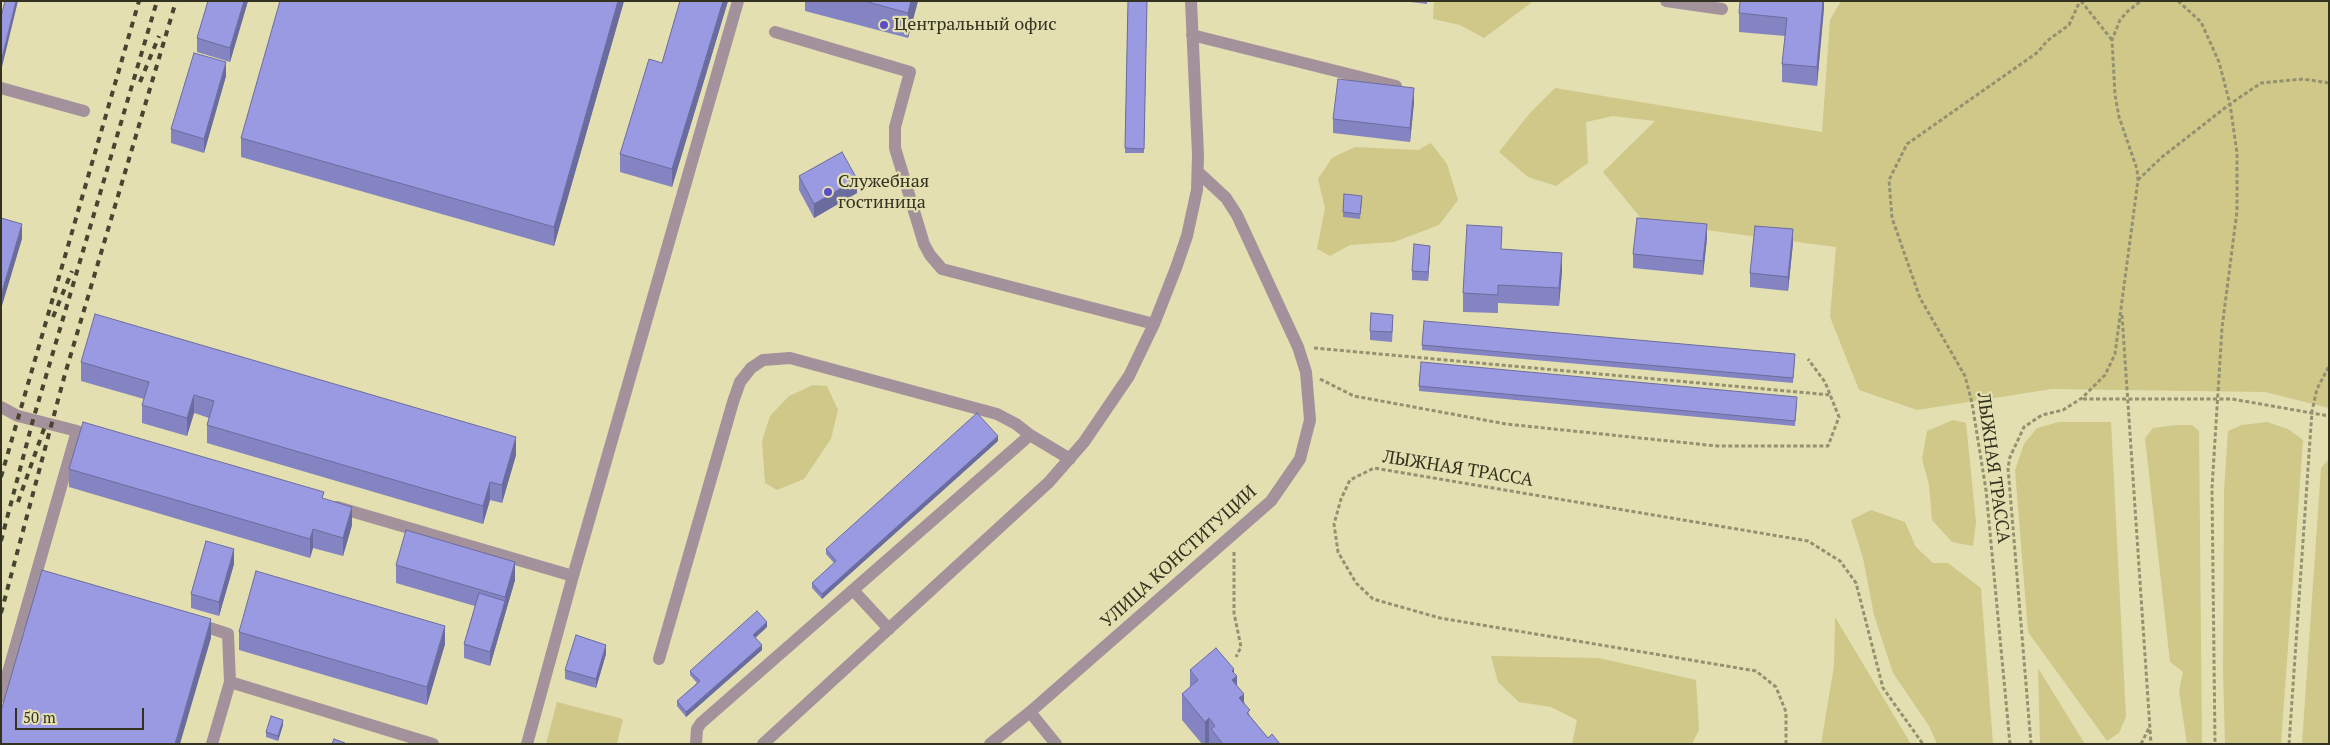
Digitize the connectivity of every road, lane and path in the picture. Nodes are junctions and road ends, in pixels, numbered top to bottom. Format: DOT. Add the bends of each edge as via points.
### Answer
graph roads {
  1 [pos="738,1"];
  2 [pos="1191,1"];
  3 [pos="1666,1"];
  4 [pos="2081,1"];
  5 [pos="2141,1"];
  6 [pos="2178,1"];
  7 [pos="1722,8"];
  8 [pos="775,32"];
  9 [pos="1192,35"];
  10 [pos="2112,40"];
  11 [pos="2329,83"];
  12 [pos="1396,86"];
  13 [pos="1,88"];
  14 [pos="2230,104"];
  15 [pos="84,111"];
  16 [pos="1198,172"];
  17 [pos="2138,180"];
  18 [pos="2121,308"];
  19 [pos="1154,324"];
  20 [pos="1298,347"];
  21 [pos="1808,358"];
  22 [pos="2329,366"];
  23 [pos="1306,372"];
  24 [pos="1831,395"];
  25 [pos="2082,398"];
  26 [pos="2128,398"];
  27 [pos="2218,399"];
  28 [pos="1,407"];
  29 [pos="2312,411"];
  30 [pos="2329,416"];
  31 [pos="1030,435"];
  32 [pos="1070,459"];
  33 [pos="325,504"];
  34 [pos="1230,536"];
  35 [pos="573,576"];
  36 [pos="854,590"];
  37 [pos="184,620"];
  38 [pos="889,629"];
  39 [pos="1236,657"];
  40 [pos="659,659"];
  41 [pos="230,682"];
  42 [pos="1,697"];
  43 [pos="1030,712"];
  44 [pos="2150,725"];
  45 [pos="212,744"];
  46 [pos="433,744"];
  47 [pos="527,744"];
  48 [pos="696,744"];
  49 [pos="763,744"];
  50 [pos="990,744"];
  51 [pos="1056,744"];
  52 [pos="1786,744"];
  53 [pos="1922,744"];
  54 [pos="2010,744"];
  55 [pos="2031,744"];
  56 [pos="2142,744"];
  57 [pos="2152,744"];
  58 [pos="2215,744"];
  59 [pos="2289,744"];
  1 -- 35 [label="street"];
  2 -- 9 [label="street"];
  3 -- 7 [label="street"];
  4 -- 10 [label="path"];
  4 -- 54 [label="path, ЛЫЖНАЯ ТРАССА" via="2069,25 2038,52 1907,144 1889,180 1892,218 1920,298 1965,376 1972,403 1986,490"];
  5 -- 10 [label="path, ЛЫЖНАЯ ТРАССА" via="2120,20"];
  6 -- 14 [label="path" via="2201,22 2219,62"];
  8 -- 19 [label="street" via="910,72 895,127 895,148 924,244 942,269"];
  9 -- 12 [label="street"];
  9 -- 16 [label="street"];
  10 -- 17 [label="path, ЛЫЖНАЯ ТРАССА" via="2119,117"];
  11 -- 14 [label="path" via="2303,79 2261,83"];
  13 -- 15 [label="street"];
  14 -- 17 [label="path"];
  14 -- 27 [label="path" via="2237,153 2237,211 2222,328"];
  16 -- 19 [label="street" via="1187,236"];
  16 -- 20 [label="street, УЛИЦА КОНСТИТУЦИИ" via="1226,198 1237,215"];
  17 -- 18 [label="path, ЛЫЖНАЯ ТРАССА"];
  18 -- 25 [label="path, ЛЫЖНАЯ ТРАССА" via="2111,364"];
  18 -- 26 [label="path, ЛЫЖНАЯ ТРАССА"];
  19 -- 32 [label="street" via="1129,376"];
  20 -- 23 [label="street, УЛИЦА КОНСТИТУЦИИ"];
  20 -- 24 [label="path"];
  21 -- 24 [label="path" via="1826,382"];
  22 -- 29 [label="path" via="2317,389"];
  23 -- 24 [label="path" via="1354,396 1506,424 1717,446 1828,446 1839,417"];
  23 -- 34 [label="street, УЛИЦА КОНСТИТУЦИИ" via="1310,420 1300,459 1270,501"];
  25 -- 26 [label="path"];
  25 -- 55 [label="path, ЛЫЖНАЯ ТРАССА" via="2063,410 2042,415 2024,427 2008,468"];
  26 -- 27 [label="path"];
  26 -- 44 [label="path, ЛЫЖНАЯ ТРАССА"];
  27 -- 29 [label="path"];
  27 -- 58 [label="path" via="2212,488"];
  28 -- 42 [label="street" via="18,416 82,433"];
  29 -- 30 [label="path"];
  29 -- 59 [label="path"];
  31 -- 32 [label="street"];
  31 -- 36 [label="street"];
  31 -- 40 [label="street" via="997,414 790,358 763,360 751,368 740,382 733,402"];
  32 -- 38 [label="street" via="1024,506"];
  33 -- 35 [label="street"];
  34 -- 39 [label="path" via="1235,560 1234,613 1241,648"];
  34 -- 43 [label="street, УЛИЦА КОНСТИТУЦИИ"];
  35 -- 47 [label="street"];
  36 -- 38 [label="street"];
  36 -- 48 [label="street" via="701,723 697,729"];
  37 -- 41 [label="street" via="228,634"];
  38 -- 49 [label="street"];
  41 -- 45 [label="street"];
  41 -- 46 [label="street"];
  43 -- 50 [label="street, УЛИЦА КОНСТИТУЦИИ"];
  43 -- 51 [label="street"];
  44 -- 56 [label="path"];
  44 -- 57 [label="path, ЛЫЖНАЯ ТРАССА"];
  52 -- 53 [label="path, ЛЫЖНАЯ ТРАССА" via="1786,712 1776,687 1756,671 1440,618 1373,599 1356,583 1338,552 1334,524 1350,480 1374,468 1808,542 1840,561 1856,583 1883,688"];
}
